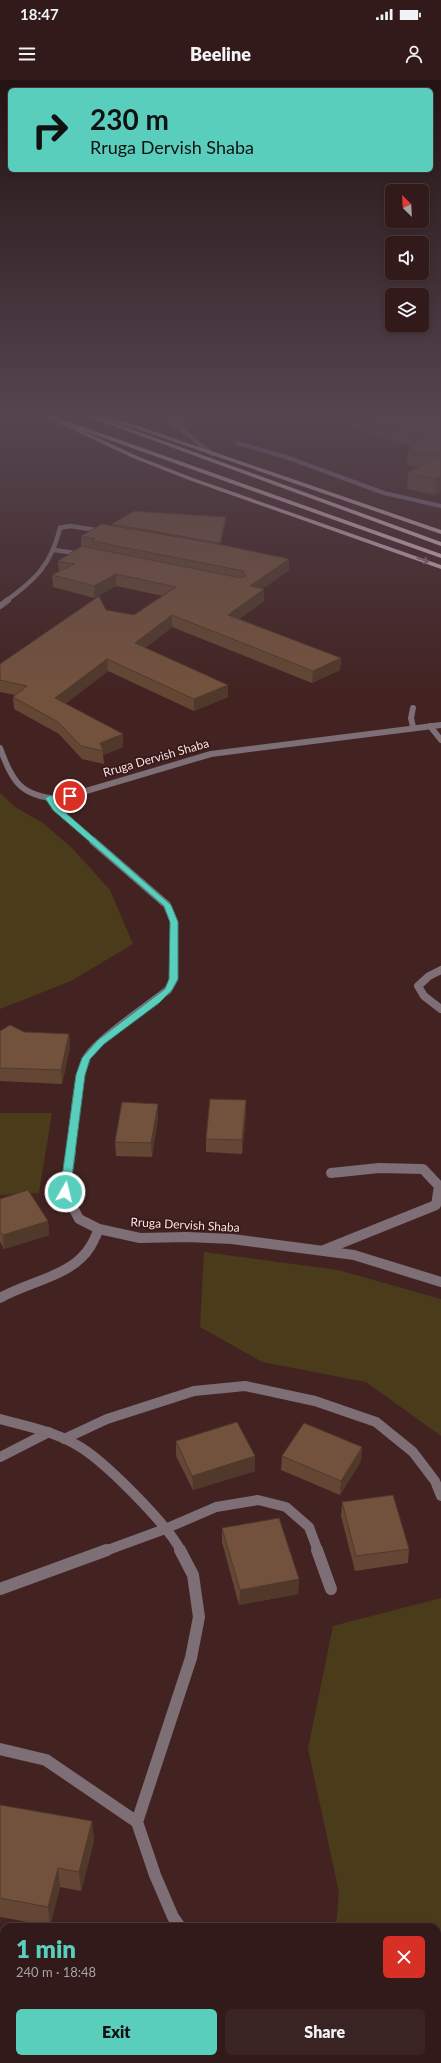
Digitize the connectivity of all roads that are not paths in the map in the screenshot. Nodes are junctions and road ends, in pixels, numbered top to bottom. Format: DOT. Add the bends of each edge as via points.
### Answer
graph roads {
  1 [pos="266,506"];
  2 [pos="299,506"];
  3 [pos="335,506"];
  4 [pos="364,506"];
  5 [pos="415,523"];
  6 [pos="441,526"];
  7 [pos="441,532"];
  8 [pos="109,533"];
  9 [pos="441,544"];
  10 [pos="54,550"];
  11 [pos="86,554"];
  12 [pos="441,556"];
  13 [pos="441,567"];
  14 [pos="0,606"];
  15 [pos="413,708"];
  16 [pos="441,725"];
  17 [pos="430,726"];
  18 [pos="413,727"];
  19 [pos="441,740"];
  20 [pos="0,748"];
  21 [pos="49,798"];
  22 [pos="441,970"];
  23 [pos="441,1009"];
  24 [pos="331,1173"];
  25 [pos="99,1229"];
  26 [pos="324,1250"];
  27 [pos="441,1282"];
  28 [pos="0,1298"];
  29 [pos="0,1419"];
  30 [pos="49,1432"];
  31 [pos="64,1439"];
  32 [pos="0,1457"];
  33 [pos="441,1496"];
  34 [pos="165,1529"];
  35 [pos="0,1589"];
  36 [pos="330,1589"];
  37 [pos="0,1749"];
  38 [pos="137,1822"];
  39 [pos="177,1923"];
  1 -- 13 [label="highway, one-way"];
  2 -- 12 [label="highway"];
  3 -- 9 [label="highway"];
  4 -- 5 [label="highway"];
  5 -- 6 [label="highway"];
  5 -- 7 [label="highway"];
  8 -- 10 [label="street" via="70,526 60,528"];
  10 -- 11 [label="street"];
  10 -- 14 [label="street" via="45,566 31,582"];
  15 -- 18 [label="street"];
  16 -- 17 [label="street, Rruga Dervish Shaba"];
  17 -- 18 [label="street, Rruga Dervish Shaba"];
  17 -- 19 [label="street"];
  18 -- 21 [label="street, Rruga Dervish Shaba" via="211,754 70,796"];
  20 -- 21 [label="street" via="14,780 25,790"];
  21 -- 25 [label="street, Rruga Dervish Shaba" via="56,809 167,905 174,922 174,979 168,990 101,1042 86,1058 81,1075 65,1192 79,1219"];
  22 -- 23 [label="street" via="418,986 424,996"];
  24 -- 26 [label="street" via="379,1168 423,1170 439,1186 436,1205"];
  25 -- 26 [label="street, Rruga Dervish Shaba" via="140,1238 232,1239"];
  25 -- 28 [label="street" via="94,1244 66,1270 25,1285"];
  26 -- 27 [label="street, Rruga Dervish Shaba" via="354,1255"];
  29 -- 30 [label="street"];
  30 -- 31 [label="street"];
  30 -- 32 [label="street"];
  31 -- 33 [label="street" via="107,1420 194,1391 245,1386 314,1401 376,1422 413,1452 435,1481"];
  31 -- 34 [label="street" via="76,1444 110,1471"];
  34 -- 35 [label="street"];
  34 -- 36 [label="street" via="216,1507 258,1500 286,1507 309,1527"];
  34 -- 38 [label="street" via="177,1543 193,1574 199,1617 187,1672"];
  37 -- 38 [label="street" via="46,1760"];
  38 -- 39 [label="street" via="155,1875"];
}
